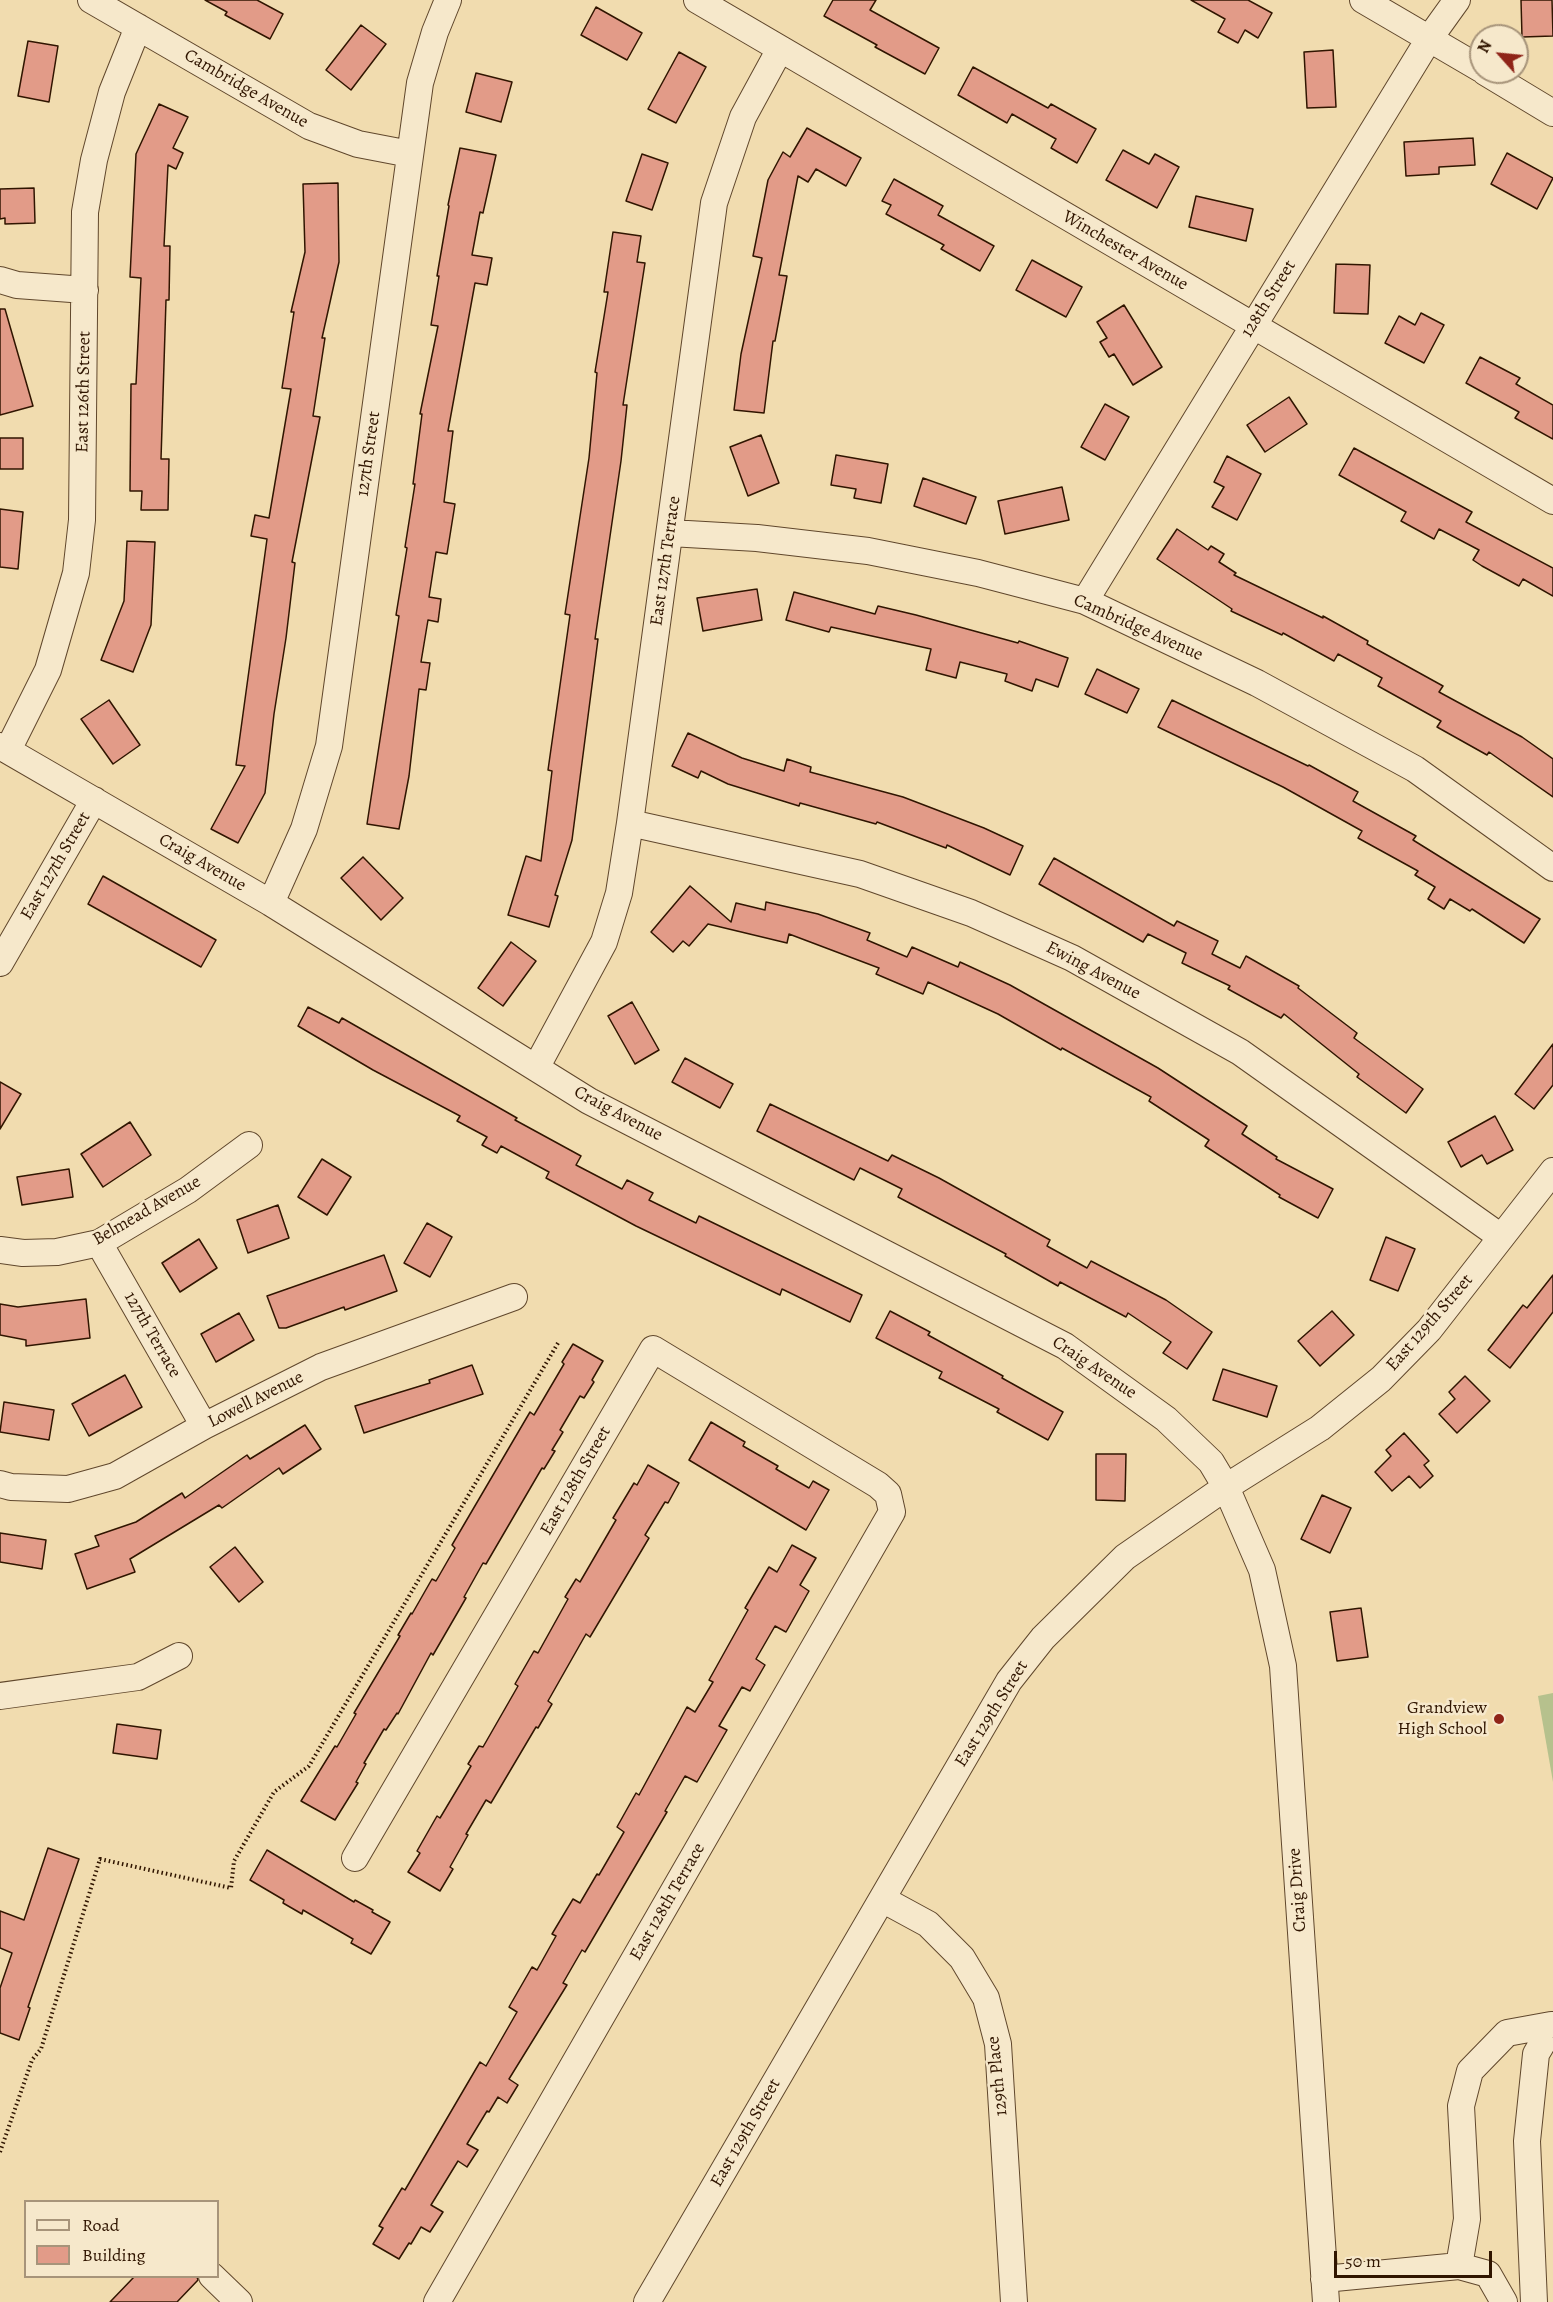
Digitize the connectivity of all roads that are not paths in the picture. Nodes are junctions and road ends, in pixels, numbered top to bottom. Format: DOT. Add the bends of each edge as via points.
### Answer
graph roads {
  1 [pos="91,0"];
  2 [pos="448,0"];
  3 [pos="697,0"];
  4 [pos="1364,0"];
  5 [pos="1457,0"];
  6 [pos="138,27"];
  7 [pos="1430,39"];
  8 [pos="780,49"];
  9 [pos="1469,62"];
  10 [pos="1505,84"];
  11 [pos="1553,112"];
  12 [pos="410,154"];
  13 [pos="0,280"];
  14 [pos="85,290"];
  15 [pos="1253,325"];
  16 [pos="1553,501"];
  17 [pos="670,532"];
  18 [pos="1085,602"];
  19 [pos="4,748"];
  20 [pos="94,800"];
  21 [pos="630,823"];
  22 [pos="1553,868"];
  23 [pos="271,903"];
  24 [pos="0,963"];
  25 [pos="536,1068"];
  26 [pos="249,1145"];
  27 [pos="1553,1171"];
  28 [pos="1501,1237"];
  29 [pos="99,1243"];
  30 [pos="0,1250"];
  31 [pos="514,1298"];
  32 [pos="204,1426"];
  33 [pos="0,1484"];
  34 [pos="1226,1487"];
  35 [pos="889,1501"];
  36 [pos="179,1656"];
  37 [pos="0,1695"];
  38 [pos="355,1858"];
  39 [pos="882,1899"];
  40 [pos="1552,2025"];
  41 [pos="1459,2266"];
  42 [pos="213,2278"];
  43 [pos="1325,2291"];
  44 [pos="239,2302"];
  45 [pos="437,2302"];
  46 [pos="647,2302"];
  47 [pos="1014,2302"];
  48 [pos="1504,2302"];
  49 [pos="1534,2302"];
  1 -- 6 [label="street, Cambridge Avenue"];
  2 -- 12 [label="street, 127th Street" via="420,83"];
  3 -- 8 [label="street, Winchester Avenue"];
  4 -- 7 [label="street"];
  5 -- 7 [label="street, 128th Street"];
  6 -- 12 [label="street, Cambridge Avenue" via="309,126 358,144"];
  6 -- 14 [label="street, East 126th Street" via="111,92 94,160 85,212"];
  7 -- 9 [label="street"];
  7 -- 15 [label="street, 128th Street"];
  8 -- 15 [label="street, Winchester Avenue"];
  8 -- 17 [label="street, East 127th Terrace" via="743,117 714,203"];
  10 -- 11 [label="street"];
  12 -- 23 [label="street, 127th Street" via="329,746 304,829"];
  13 -- 14 [label="street"];
  14 -- 19 [label="street, East 126th Street" via="82,520 76,573 48,670"];
  15 -- 16 [label="street, Winchester Avenue"];
  15 -- 18 [label="street, 128th Street"];
  17 -- 18 [label="street, Cambridge Avenue" via="868,551 978,573"];
  17 -- 21 [label="street, East 127th Terrace"];
  18 -- 22 [label="street, Cambridge Avenue" via="1257,683 1415,769"];
  19 -- 20 [label="street, Craig Avenue"];
  20 -- 23 [label="street, Craig Avenue"];
  20 -- 24 [label="street, East 127th Street"];
  21 -- 25 [label="street, East 127th Terrace" via="619,893 604,942"];
  21 -- 28 [label="street, Ewing Avenue" via="860,874 971,913 1072,958 1240,1052"];
  23 -- 25 [label="street, Craig Avenue"];
  25 -- 34 [label="street, Craig Avenue" via="589,1101 1065,1346 1166,1419 1211,1462"];
  26 -- 29 [label="street, Belmead Avenue" via="188,1190"];
  27 -- 28 [label="street, East 129th Street"];
  28 -- 34 [label="street, East 129th Street" via="1430,1330 1381,1379 1320,1428"];
  29 -- 30 [label="street, Belmead Avenue" via="57,1252"];
  29 -- 32 [label="street, 127th Terrace"];
  31 -- 32 [label="street, Lowell Avenue" via="321,1367"];
  32 -- 33 [label="street, Lowell Avenue" via="115,1476 68,1489"];
  34 -- 39 [label="street, East 129th Street" via="1125,1557 1043,1638 1009,1681"];
  34 -- 43 [label="street, Craig Drive" via="1262,1570 1283,1666"];
  35 -- 38 [label="street, East 128th Street" via="888,1494 878,1485 653,1349"];
  35 -- 45 [label="street, East 128th Terrace" via="892,1512"];
  36 -- 37 [label="street" via="138,1677"];
  39 -- 46 [label="street, East 129th Street"];
  39 -- 47 [label="street, 129th Place" via="928,1924 962,1958 986,1998 998,2044"];
  40 -- 41 [label="street" via="1507,2033 1470,2072 1461,2106 1467,2218"];
  40 -- 49 [label="street" via="1536,2055 1527,2141"];
  41 -- 43 [label="street"];
  41 -- 48 [label="street" via="1488,2274"];
  42 -- 44 [label="street"];
}
